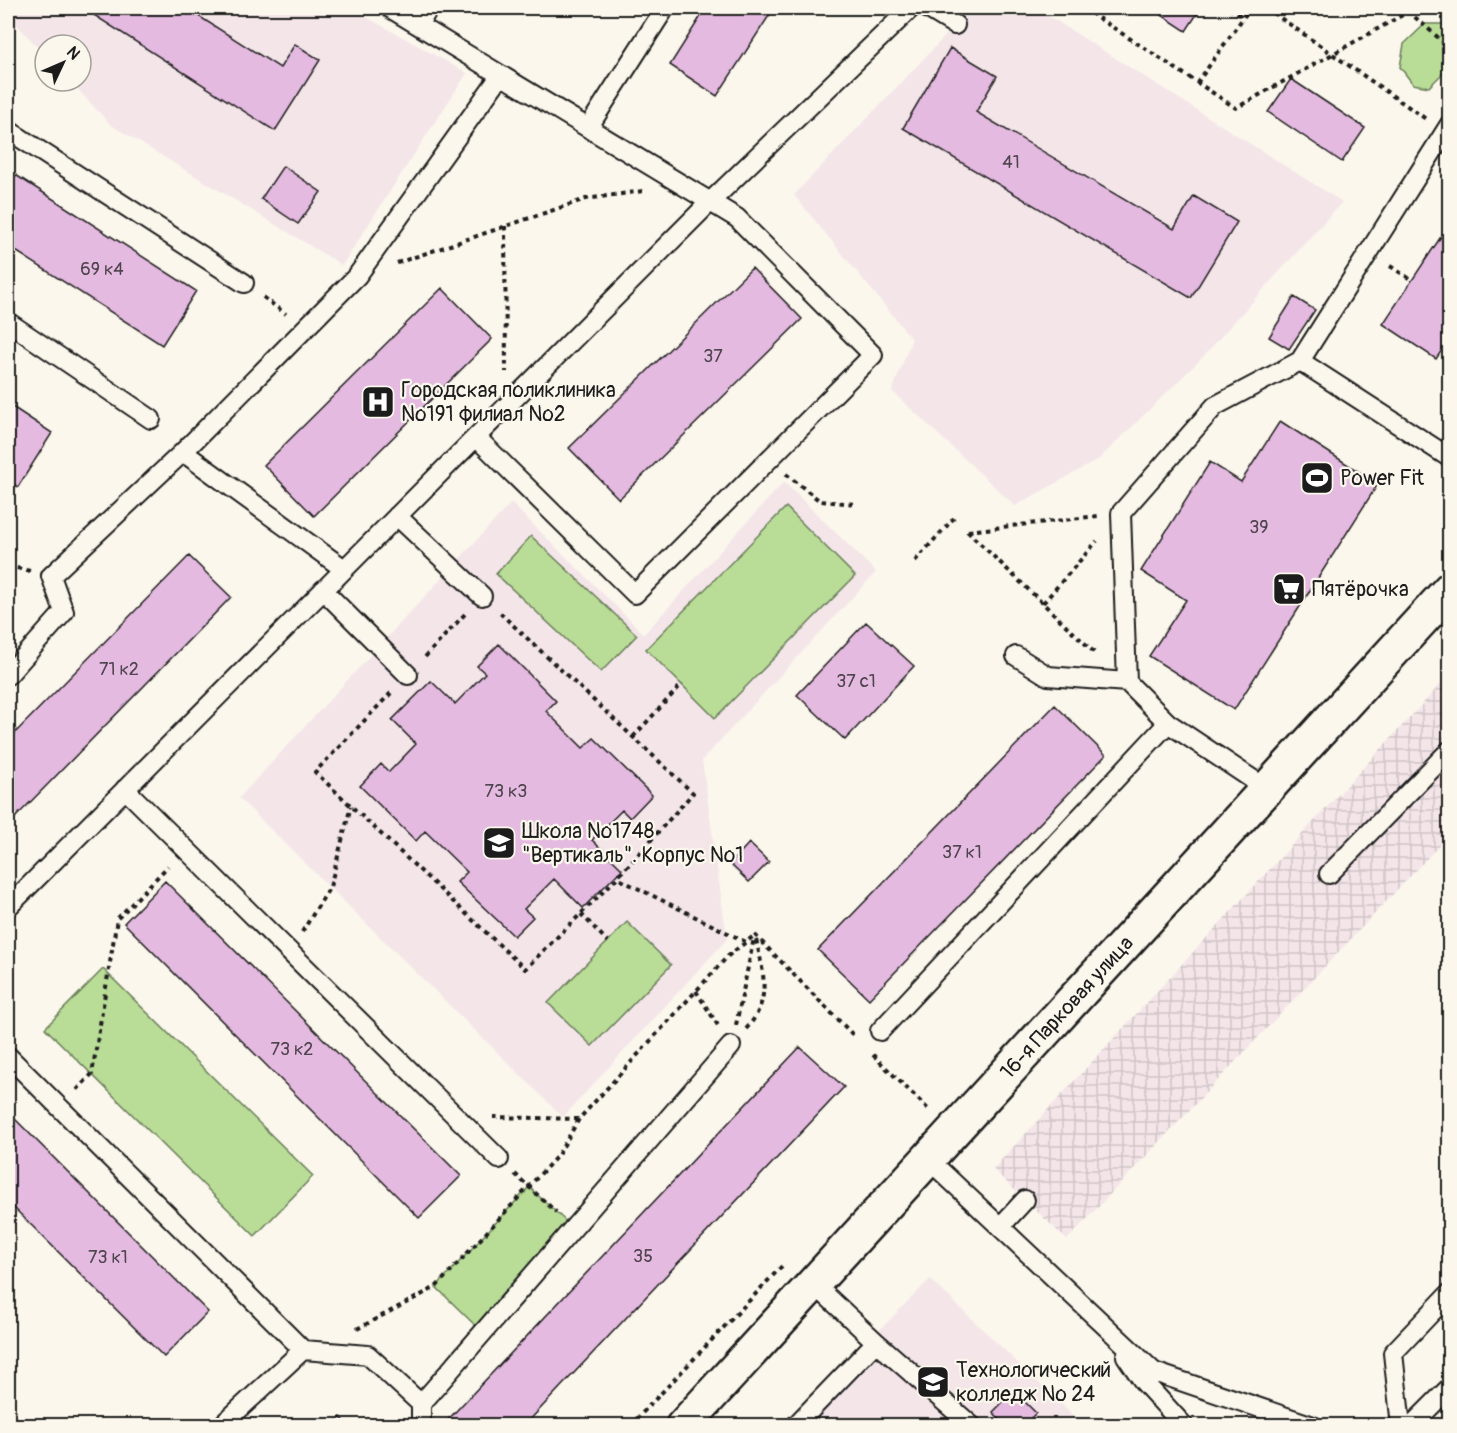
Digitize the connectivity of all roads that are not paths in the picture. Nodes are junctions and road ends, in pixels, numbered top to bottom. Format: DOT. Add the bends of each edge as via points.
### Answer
graph roads {
  1 [pos="390,8"];
  2 [pos="429,8"];
  3 [pos="665,8"];
  4 [pos="910,8"];
  5 [pos="927,8"];
  6 [pos="418,25"];
  7 [pos="955,25"];
  8 [pos="501,75"];
  9 [pos="588,128"];
  10 [pos="1447,128"];
  11 [pos="8,130"];
  12 [pos="710,202"];
  13 [pos="244,283"];
  14 [pos="8,322"];
  15 [pos="1300,361"];
  16 [pos="151,420"];
  17 [pos="476,437"];
  18 [pos="183,452"];
  19 [pos="1449,458"];
  20 [pos="396,516"];
  21 [pos="344,569"];
  22 [pos="1449,589"];
  23 [pos="323,590"];
  24 [pos="482,596"];
  25 [pos="1016,656"];
  26 [pos="8,675"];
  27 [pos="408,675"];
  28 [pos="1127,682"];
  29 [pos="1168,723"];
  30 [pos="1449,750"];
  31 [pos="125,789"];
  32 [pos="1267,789"];
  33 [pos="1329,874"];
  34 [pos="8,907"];
  35 [pos="880,1030"];
  36 [pos="731,1046"];
  37 [pos="8,1056"];
  38 [pos="499,1159"];
  39 [pos="928,1160"];
  40 [pos="1024,1200"];
  41 [pos="1000,1227"];
  42 [pos="814,1284"];
  43 [pos="1449,1293"];
  44 [pos="1109,1329"];
  45 [pos="876,1341"];
  46 [pos="309,1350"];
  47 [pos="1449,1387"];
  48 [pos="421,1404"];
  49 [pos="221,1425"];
  50 [pos="421,1425"];
  51 [pos="683,1425"];
  52 [pos="795,1425"];
  53 [pos="972,1425"];
  54 [pos="1184,1425"];
  55 [pos="1313,1425"];
  56 [pos="1401,1425"];
  57 [pos="1411,1425"];
  1 -- 6 [label="lane"];
  2 -- 6 [label="lane"];
  3 -- 9 [label="lane"];
  4 -- 12 [label="lane"];
  5 -- 7 [label="lane"];
  6 -- 8 [label="lane"];
  8 -- 9 [label="lane"];
  8 -- 18 [label="lane" via="357,276 310,332"];
  9 -- 12 [label="lane"];
  10 -- 15 [label="lane"];
  11 -- 13 [label="lane"];
  12 -- 17 [label="lane"];
  12 -- 17 [label="lane" via="737,218 873,355 756,473 635,594"];
  14 -- 16 [label="lane"];
  15 -- 19 [label="lane"];
  15 -- 28 [label="lane" via="1215,406 1121,513"];
  17 -- 20 [label="lane"];
  18 -- 21 [label="lane"];
  18 -- 26 [label="lane" via="51,576 64,612"];
  20 -- 21 [label="lane"];
  20 -- 24 [label="lane"];
  21 -- 23 [label="lane"];
  22 -- 32 [label="main road, 16-я Парковая улица"];
  23 -- 27 [label="lane"];
  23 -- 31 [label="lane"];
  25 -- 28 [label="lane" via="1048,676"];
  28 -- 29 [label="lane"];
  29 -- 32 [label="lane"];
  29 -- 35 [label="lane"];
  30 -- 33 [label="lane"];
  31 -- 34 [label="lane"];
  31 -- 38 [label="lane"];
  32 -- 39 [label="main road, 16-я Парковая улица"];
  36 -- 48 [label="lane"];
  37 -- 46 [label="lane"];
  39 -- 41 [label="lane"];
  39 -- 42 [label="main road, 16-я Парковая улица"];
  40 -- 41 [label="lane"];
  41 -- 44 [label="lane"];
  42 -- 45 [label="lane"];
  42 -- 51 [label="main road, 16-я Парковая улица"];
  43 -- 56 [label="lane" via="1393,1353"];
  44 -- 54 [label="lane" via="1143,1381"];
  44 -- 55 [label="lane" via="1154,1372"];
  45 -- 52 [label="lane"];
  45 -- 53 [label="lane"];
  46 -- 48 [label="lane" via="368,1355"];
  46 -- 49 [label="lane"];
  47 -- 57 [label="lane"];
  48 -- 50 [label="lane"];
}
